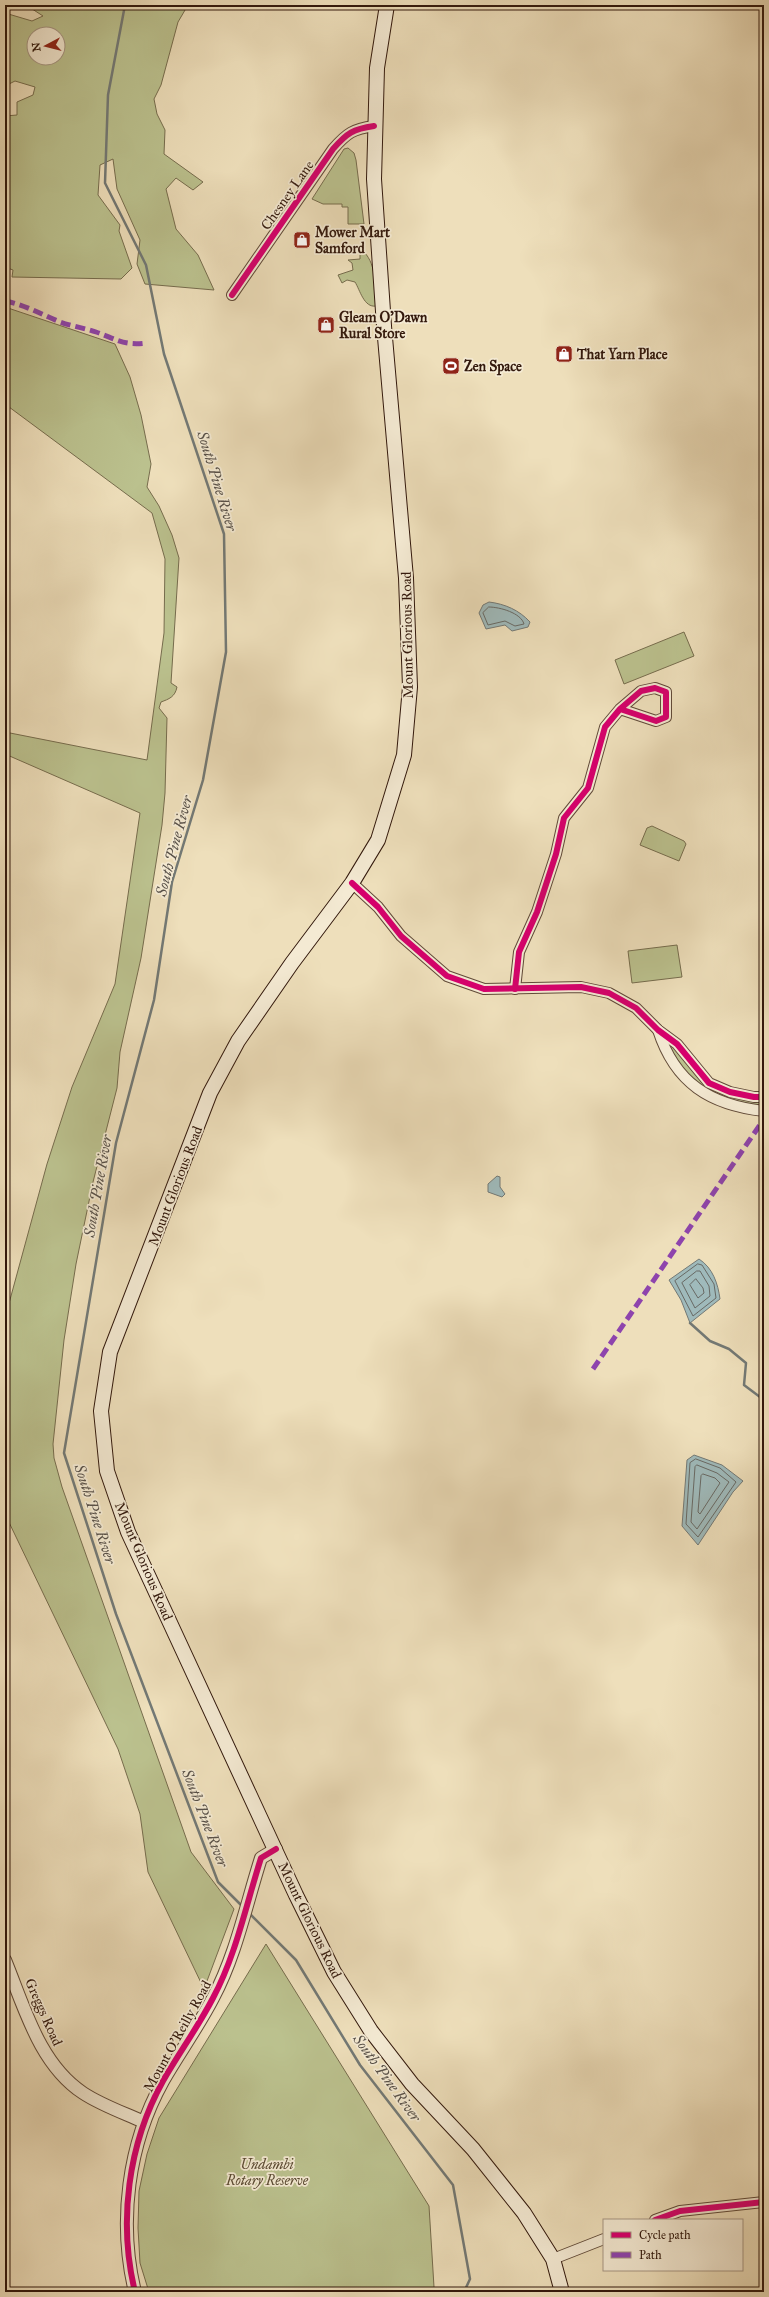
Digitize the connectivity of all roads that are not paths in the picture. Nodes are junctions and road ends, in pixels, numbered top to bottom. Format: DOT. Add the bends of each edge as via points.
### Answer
graph roads {
  1 [pos="387,5"];
  2 [pos="374,126"];
  3 [pos="232,295"];
  4 [pos="620,709"];
  5 [pos="352,883"];
  6 [pos="515,989"];
  7 [pos="658,1030"];
  8 [pos="741,1094"];
  9 [pos="764,1097"];
  10 [pos="737,1107"];
  11 [pos="764,1111"];
  12 [pos="276,1849"];
  13 [pos="5,1960"];
  14 [pos="144,2122"];
  15 [pos="764,2202"];
  16 [pos="658,2219"];
  17 [pos="603,2240"];
  18 [pos="553,2259"];
  19 [pos="135,2292"];
  20 [pos="562,2292"];
  1 -- 2 [label="main road, Mount Glorious Road" via="377,68"];
  2 -- 3 [label="street, Chesney Lane" via="348,133 333,148"];
  2 -- 5 [label="main road, Mount Glorious Road" via="374,179 388,379 406,578 410,687 404,755 378,840"];
  4 -- 4 [label="street" via="641,691 655,688 666,692 666,717 656,721"];
  4 -- 6 [label="street" via="605,727 588,788 564,818 556,854 539,905 519,952"];
  5 -- 6 [label="street" via="378,907 401,936 447,976 484,989"];
  5 -- 12 [label="main road, Mount Glorious Road" via="238,1041 210,1093 110,1352 101,1411 107,1471 128,1532"];
  6 -- 7 [label="street" via="581,987 608,994 636,1008"];
  7 -- 8 [label="street" via="677,1044 709,1084"];
  7 -- 10 [label="street" via="668,1057 694,1086 718,1101"];
  8 -- 9 [label="street" via="754,1098"];
  8 -- 10 [label="street"];
  10 -- 11 [label="street"];
  12 -- 14 [label="street, Mount O'Reilly Road" via="261,1858 229,1962 213,1998 163,2081"];
  12 -- 18 [label="main road, Mount Glorious Road" via="334,1972 372,2030 412,2084 473,2149 524,2213"];
  13 -- 14 [label="street, Greggs Road" via="40,2042 49,2059 63,2076 84,2094"];
  14 -- 19 [label="street, Mount O'Reilly Road" via="132,2168 128,2211 129,2258"];
  15 -- 16 [label="street" via="680,2211"];
  17 -- 18 [label="street"];
  18 -- 20 [label="main road, Mount Glorious Road"];
}
